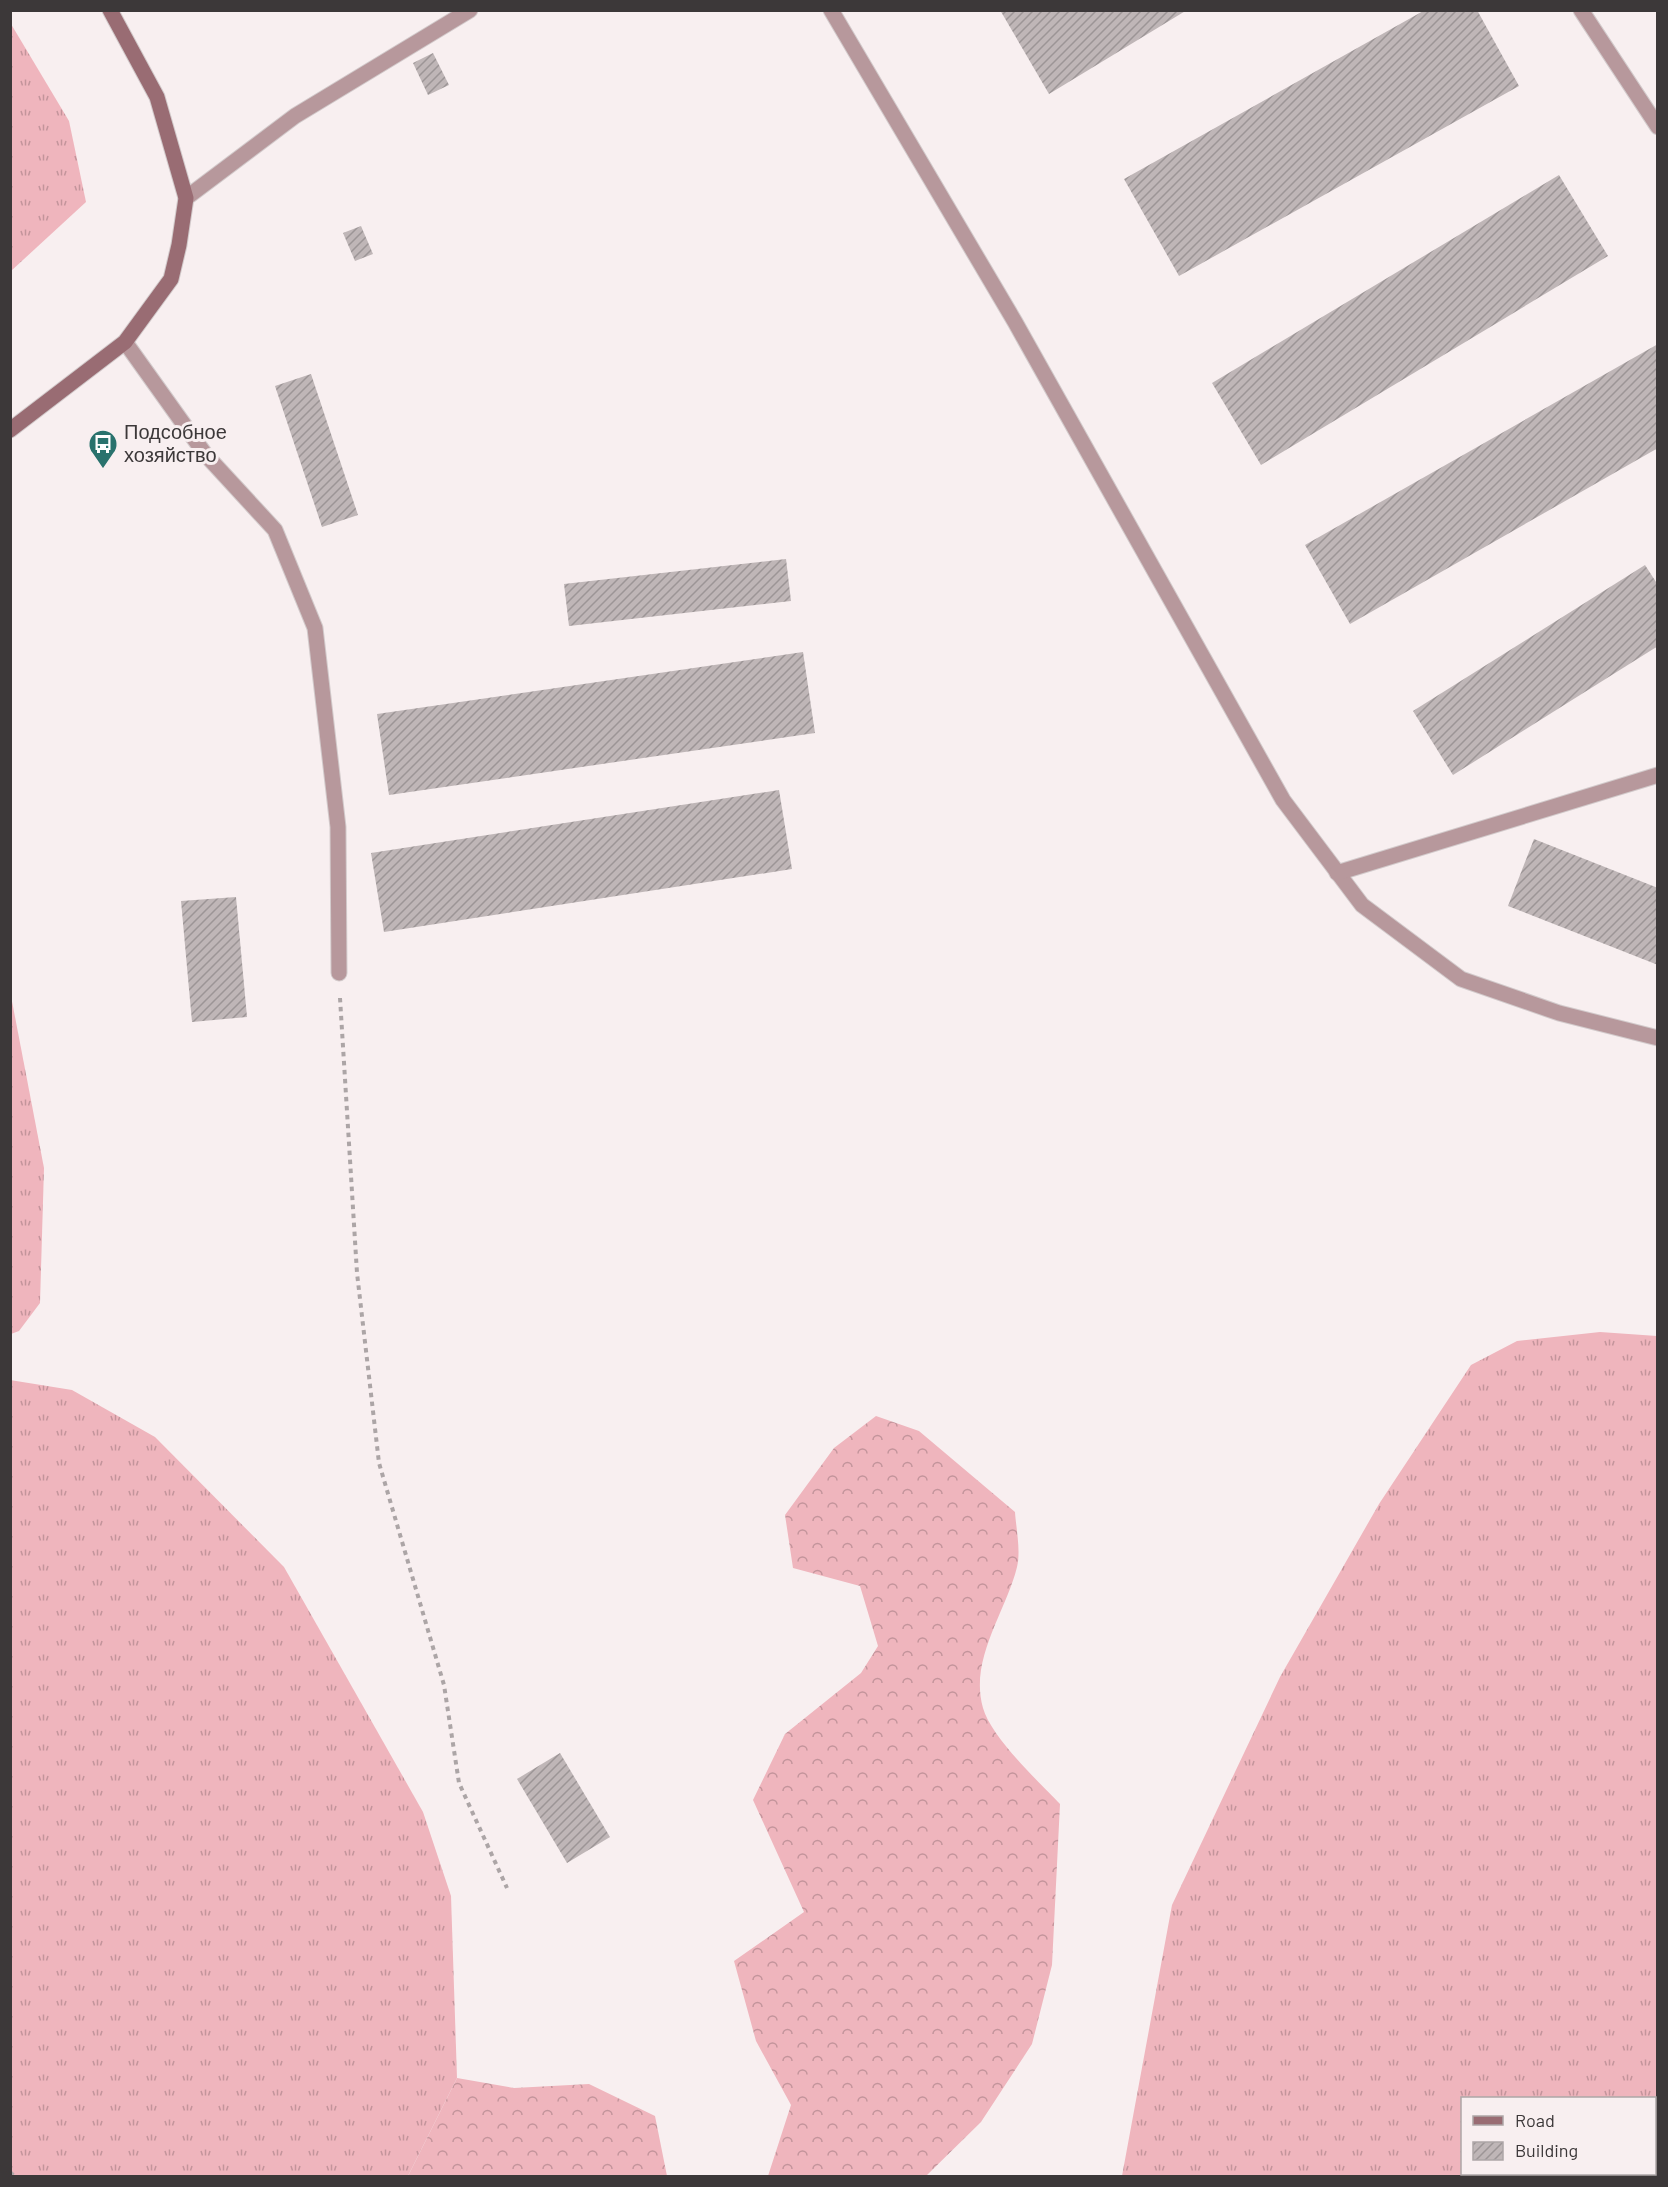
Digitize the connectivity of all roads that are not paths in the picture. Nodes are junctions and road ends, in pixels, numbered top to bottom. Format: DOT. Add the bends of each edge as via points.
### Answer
graph roads {
  1 [pos="110,10"];
  2 [pos="470,10"];
  3 [pos="831,10"];
  4 [pos="1581,10"];
  5 [pos="1658,127"];
  6 [pos="186,198"];
  7 [pos="125,342"];
  8 [pos="10,430"];
  9 [pos="1658,775"];
  10 [pos="1337,873"];
  11 [pos="339,973"];
  12 [pos="1658,1038"];
  1 -- 6 [label="main road" via="158,97"];
  2 -- 6 [label="lane" via="295,116"];
  3 -- 10 [label="lane" via="1015,322 1283,800"];
  4 -- 5 [label="lane"];
  6 -- 7 [label="main road" via="171,279"];
  7 -- 8 [label="main road"];
  7 -- 11 [label="lane" via="205,454 275,530 315,628 338,827"];
  9 -- 10 [label="lane"];
  10 -- 12 [label="lane" via="1362,905 1461,979 1559,1012"];
}
